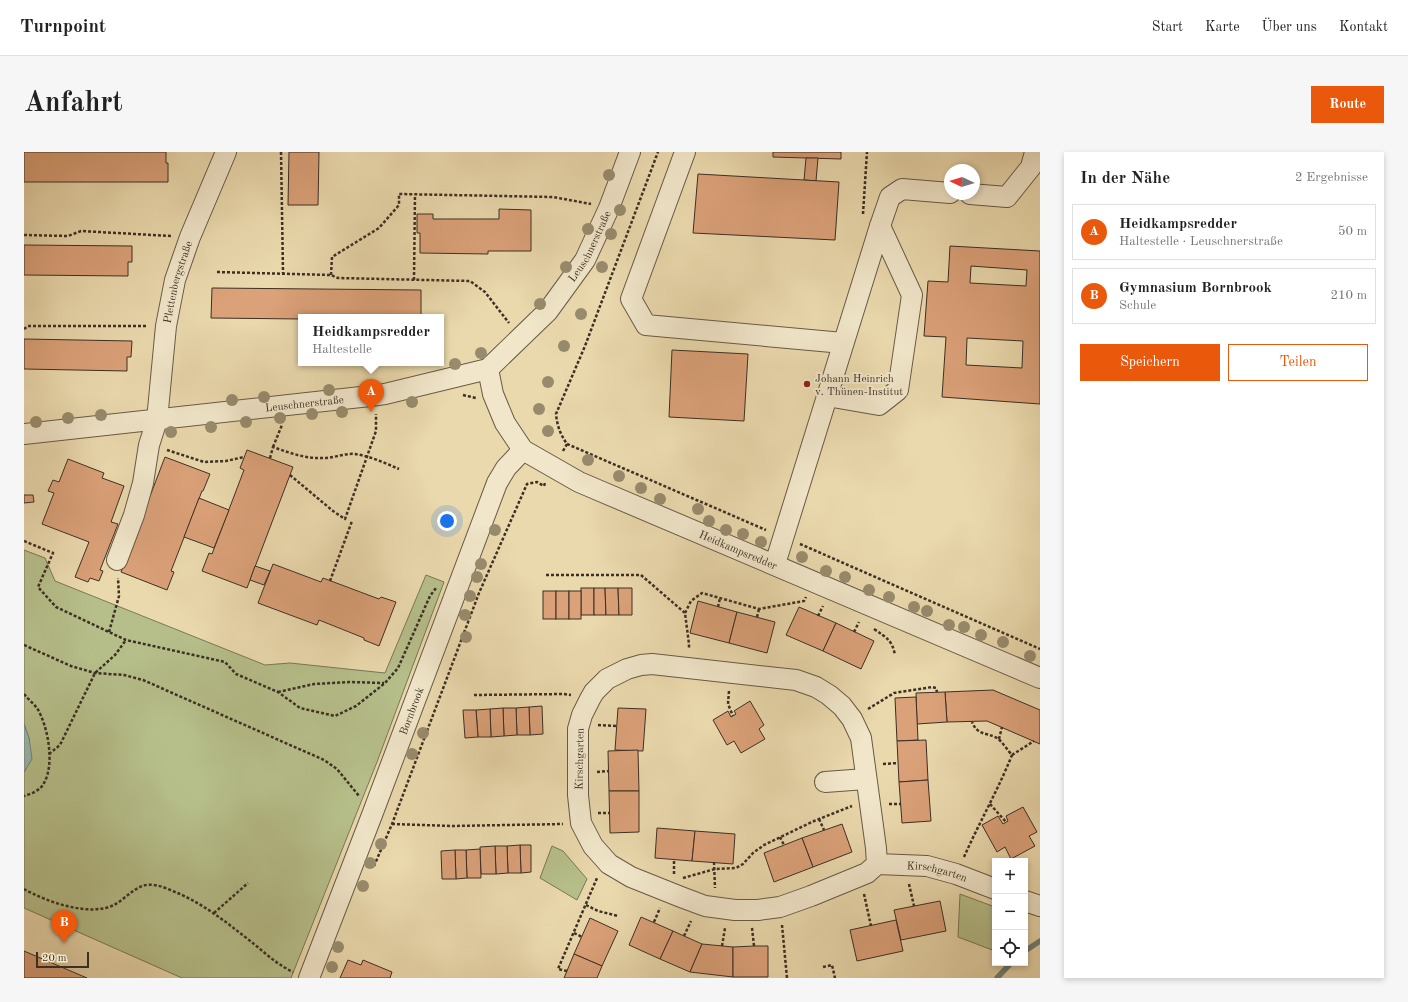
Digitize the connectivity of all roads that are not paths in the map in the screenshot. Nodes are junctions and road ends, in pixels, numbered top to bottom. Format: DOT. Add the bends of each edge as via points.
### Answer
graph roads {
  1 [pos="226,152"];
  2 [pos="630,152"];
  3 [pos="685,152"];
  4 [pos="1035,164"];
  5 [pos="944,192"];
  6 [pos="980,195"];
  7 [pos="880,226"];
  8 [pos="843,343"];
  9 [pos="488,369"];
  10 [pos="827,396"];
  11 [pos="157,420"];
  12 [pos="24,434"];
  13 [pos="523,450"];
  14 [pos="117,560"];
  15 [pos="774,564"];
  16 [pos="1040,678"];
  17 [pos="866,779"];
  18 [pos="826,782"];
  19 [pos="877,864"];
  20 [pos="992,888"];
  21 [pos="1028,901"];
  22 [pos="1040,906"];
  23 [pos="301,975"];
  1 -- 11 [label="street, Plettenbergstraße" via="175,280 166,326"];
  2 -- 9 [label="street, Leuschnerstraße" via="609,208 585,260 548,311"];
  3 -- 8 [label="street" via="631,299 646,325"];
  4 -- 6 [label="street" via="1007,197"];
  5 -- 7 [label="street" via="902,189 890,196"];
  7 -- 8 [label="street"];
  7 -- 10 [label="street" via="912,295 898,390 879,405"];
  8 -- 10 [label="street"];
  9 -- 11 [label="street, Leuschnerstraße" via="385,394"];
  9 -- 13 [label="street, Heidkampsredder" via="493,394 505,423"];
  10 -- 15 [label="street"];
  11 -- 12 [label="street, Leuschnerstraße"];
  11 -- 14 [label="street, Plettenbergstraße" via="134,515"];
  13 -- 15 [label="street, Heidkampsredder" via="579,482"];
  13 -- 23 [label="street, Bornbrook" via="506,468 497,483 372,815"];
  15 -- 16 [label="street, Heidkampsredder" via="810,593"];
  17 -- 18 [label="street"];
  17 -- 19 [label="street, Kirschgarten"];
  17 -- 19 [label="street, Kirschgarten" via="860,738 852,719 829,695 796,680 687,667 641,665 607,679 594,692 578,729 578,795 581,823 593,846 609,864 631,877 671,886 705,906 716,909 750,910 780,907 811,896 867,873"];
  19 -- 20 [label="street, Kirschgarten" via="927,866"];
  21 -- 22 [label="street"];
}
